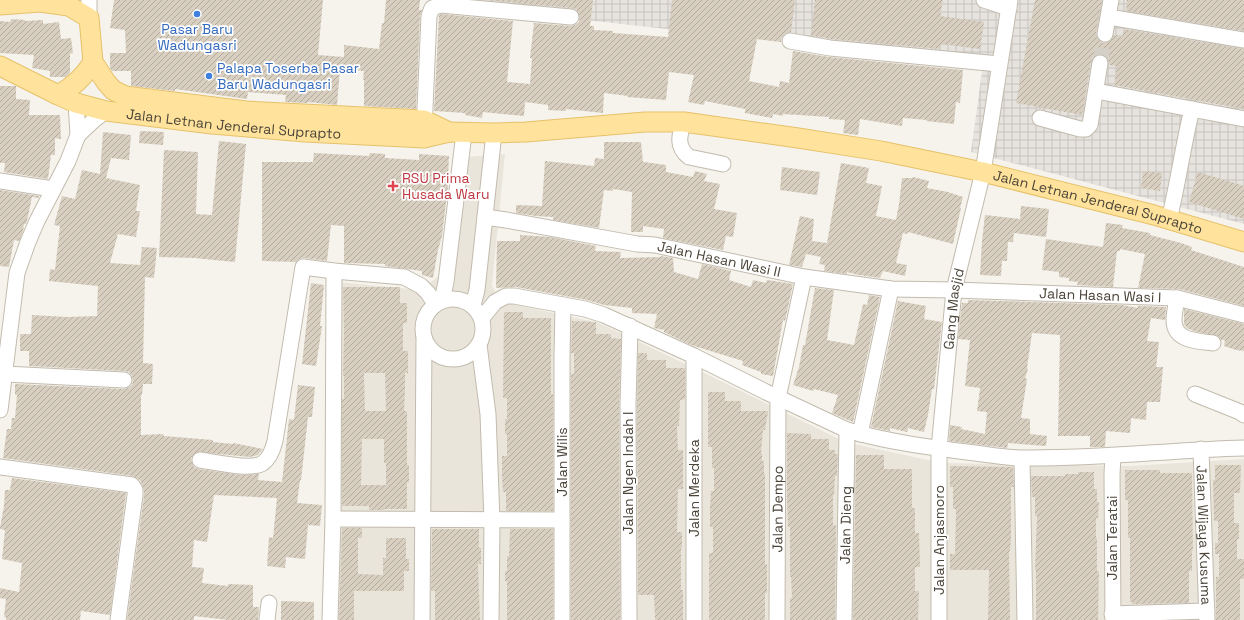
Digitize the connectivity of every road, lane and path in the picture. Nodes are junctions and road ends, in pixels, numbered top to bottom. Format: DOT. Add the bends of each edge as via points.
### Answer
graph roads {
  1 [pos="984,0"];
  2 [pos="1111,0"];
  3 [pos="72,3"];
  4 [pos="1009,4"];
  5 [pos="0,5"];
  6 [pos="89,9"];
  7 [pos="571,17"];
  8 [pos="1109,17"];
  9 [pos="1106,34"];
  10 [pos="790,40"];
  11 [pos="1244,40"];
  12 [pos="93,62"];
  13 [pos="1100,63"];
  14 [pos="1000,64"];
  15 [pos="0,66"];
  16 [pos="1096,91"];
  17 [pos="58,95"];
  18 [pos="76,103"];
  19 [pos="1192,109"];
  20 [pos="106,111"];
  21 [pos="1040,118"];
  22 [pos="1244,119"];
  23 [pos="684,122"];
  24 [pos="424,129"];
  25 [pos="457,133"];
  26 [pos="494,134"];
  27 [pos="78,135"];
  28 [pos="723,164"];
  29 [pos="983,172"];
  30 [pos="0,181"];
  31 [pos="53,189"];
  32 [pos="485,217"];
  33 [pos="1169,220"];
  34 [pos="1244,242"];
  35 [pos="334,271"];
  36 [pos="804,277"];
  37 [pos="891,289"];
  38 [pos="954,290"];
  39 [pos="1177,298"];
  40 [pos="439,302"];
  41 [pos="473,305"];
  42 [pos="563,305"];
  43 [pos="1244,315"];
  44 [pos="482,318"];
  45 [pos="5,323"];
  46 [pos="630,326"];
  47 [pos="424,339"];
  48 [pos="1213,343"];
  49 [pos="479,345"];
  50 [pos="694,356"];
  51 [pos="5,374"];
  52 [pos="124,380"];
  53 [pos="1195,394"];
  54 [pos="778,398"];
  55 [pos="0,410"];
  56 [pos="1244,415"];
  57 [pos="854,432"];
  58 [pos="1244,448"];
  59 [pos="1201,449"];
  60 [pos="939,455"];
  61 [pos="1113,456"];
  62 [pos="1022,458"];
  63 [pos="200,460"];
  64 [pos="0,467"];
  65 [pos="333,519"];
  66 [pos="423,519"];
  67 [pos="492,520"];
  68 [pos="562,520"];
  69 [pos="269,603"];
  70 [pos="1207,616"];
  71 [pos="1112,617"];
  72 [pos="118,620"];
  73 [pos="267,620"];
  74 [pos="330,620"];
  75 [pos="422,620"];
  76 [pos="491,620"];
  77 [pos="562,620"];
  78 [pos="629,620"];
  79 [pos="694,620"];
  80 [pos="777,620"];
  81 [pos="844,620"];
  82 [pos="939,620"];
  83 [pos="1025,620"];
  1 -- 4 [label="street"];
  2 -- 8 [label="street"];
  3 -- 5 [label="main road"];
  3 -- 6 [label="main road"];
  4 -- 14 [label="street, Gang Masjid"];
  6 -- 12 [label="main road"];
  7 -- 24 [label="street" via="441,6 432,8 429,16"];
  8 -- 9 [label="street"];
  8 -- 11 [label="street"];
  10 -- 14 [label="street" via="830,48"];
  12 -- 17 [label="main road" via="78,82"];
  12 -- 24 [label="main road" via="113,90 125,96"];
  13 -- 16 [label="street"];
  14 -- 29 [label="street, Gang Masjid"];
  15 -- 17 [label="main road, Jalan Letnan Jenderal Suprapto"];
  16 -- 19 [label="street"];
  16 -- 21 [label="street" via="1090,125 1086,129 1080,130"];
  17 -- 18 [label="main road, Jalan Letnan Jenderal Suprapto"];
  18 -- 20 [label="main road, Jalan Letnan Jenderal Suprapto"];
  18 -- 27 [label="street"];
  19 -- 22 [label="street"];
  19 -- 33 [label="street"];
  20 -- 24 [label="main road, Jalan Letnan Jenderal Suprapto" via="305,132"];
  20 -- 27 [label="street"];
  23 -- 26 [label="main road, Jalan Letnan Jenderal Suprapto" via="645,122"];
  23 -- 28 [label="street" via="679,136 685,154"];
  23 -- 29 [label="main road, Jalan Letnan Jenderal Suprapto" via="881,151"];
  24 -- 25 [label="main road, Jalan Letnan Jenderal Suprapto"];
  25 -- 26 [label="main road, Jalan Letnan Jenderal Suprapto"];
  25 -- 40 [label="street"];
  26 -- 32 [label="street"];
  27 -- 31 [label="street"];
  29 -- 33 [label="main road, Jalan Letnan Jenderal Suprapto"];
  29 -- 38 [label="street, Gang Masjid"];
  30 -- 31 [label="street"];
  31 -- 45 [label="street" via="21,262"];
  32 -- 36 [label="street, Jalan Hasan Wasi II" via="655,245"];
  32 -- 41 [label="street"];
  33 -- 34 [label="main road, Jalan Letnan Jenderal Suprapto"];
  35 -- 40 [label="street" via="404,277 421,286"];
  35 -- 63 [label="street" via="303,267 275,441 268,457 263,463 251,467"];
  35 -- 65 [label="street"];
  36 -- 37 [label="street, Jalan Hasan Wasi II"];
  36 -- 54 [label="street, Jalan Dempo"];
  37 -- 38 [label="street, Jalan Hasan Wasi II"];
  37 -- 57 [label="street, Jalan Dieng"];
  38 -- 39 [label="street, Jalan Hasan Wasi I"];
  38 -- 60 [label="street, Gang Masjid"];
  39 -- 43 [label="street, Jalan Hasan Wasi I"];
  39 -- 48 [label="street" via="1174,320 1175,329 1180,336"];
  40 -- 41 [label="street" via="453,298"];
  40 -- 47 [label="street" via="428,311 424,320"];
  41 -- 44 [label="street"];
  42 -- 44 [label="street" via="506,296 495,302"];
  42 -- 46 [label="street" via="585,309"];
  42 -- 68 [label="street, Jalan Wilis"];
  44 -- 49 [label="street" via="484,327"];
  45 -- 51 [label="street"];
  46 -- 50 [label="street"];
  46 -- 78 [label="street, Jalan Ngen Indah I"];
  47 -- 49 [label="street" via="436,354 455,360 473,352"];
  47 -- 66 [label="street"];
  49 -- 67 [label="street" via="488,414"];
  50 -- 54 [label="street"];
  50 -- 79 [label="street, Jalan Merdeka"];
  51 -- 52 [label="street"];
  51 -- 55 [label="street"];
  53 -- 56 [label="street"];
  54 -- 57 [label="street"];
  54 -- 80 [label="street, Jalan Dempo"];
  57 -- 60 [label="street"];
  57 -- 81 [label="street, Jalan Dieng"];
  58 -- 59 [label="street"];
  59 -- 61 [label="street"];
  59 -- 70 [label="street, Jalan Wijaya Kusuma"];
  60 -- 62 [label="street"];
  60 -- 82 [label="street, Jalan Anjasmoro"];
  61 -- 62 [label="street"];
  61 -- 71 [label="street, Jalan Teratai"];
  62 -- 83 [label="street"];
  64 -- 72 [label="street" via="132,485 135,495"];
  65 -- 66 [label="street"];
  65 -- 74 [label="street"];
  66 -- 67 [label="street"];
  66 -- 75 [label="street"];
  67 -- 68 [label="street"];
  67 -- 76 [label="street"];
  68 -- 77 [label="street, Jalan Wilis"];
  69 -- 73 [label="street"];
  70 -- 71 [label="street"];
}
